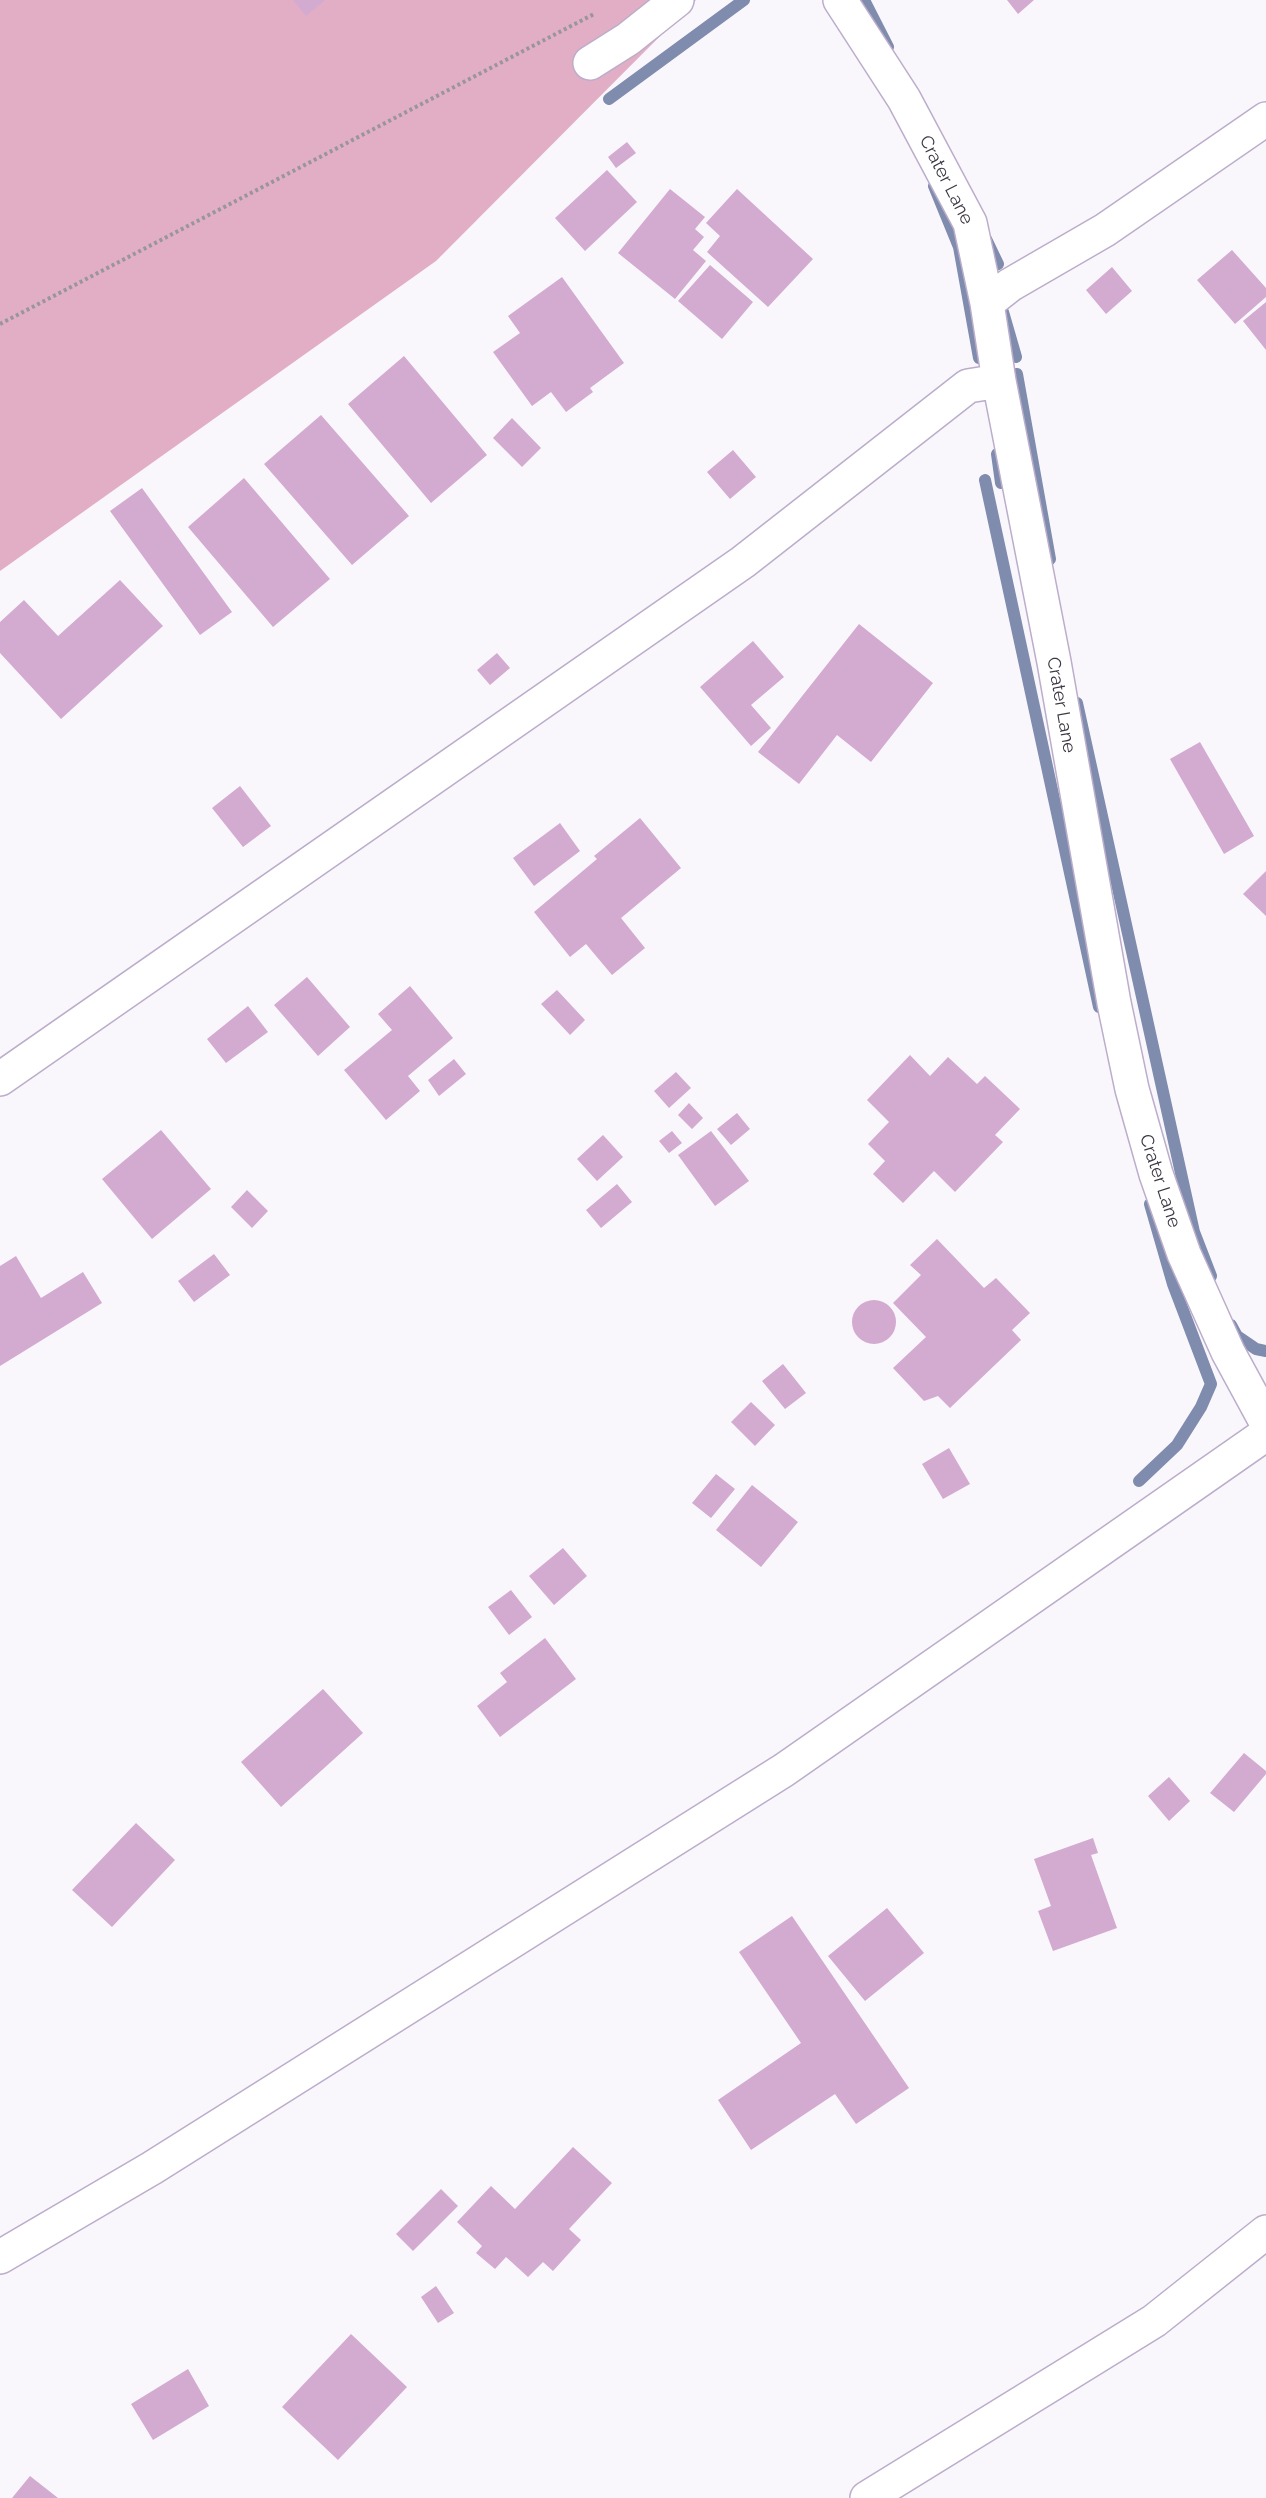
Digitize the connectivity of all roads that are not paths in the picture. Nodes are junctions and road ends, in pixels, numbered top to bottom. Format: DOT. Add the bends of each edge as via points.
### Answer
graph roads {
  1 [pos="677,0"];
  2 [pos="840,0"];
  3 [pos="590,63"];
  4 [pos="1266,119"];
  5 [pos="987,303"];
  6 [pos="999,381"];
  7 [pos="0,1079"];
  8 [pos="1266,1422"];
  9 [pos="1266,1434"];
  10 [pos="1266,2232"];
  11 [pos="0,2257"];
  12 [pos="867,2498"];
  1 -- 3 [label="street"];
  2 -- 5 [label="street, Crater Lane" via="904,99 970,223"];
  4 -- 5 [label="street" via="1105,230 1010,285"];
  5 -- 6 [label="street, Crater Lane"];
  6 -- 7 [label="street" via="968,386 743,562"];
  6 -- 8 [label="street, Crater Lane" via="1132,1089 1184,1254 1228,1352"];
  9 -- 11 [label="street" via="784,1770 152,2168"];
  10 -- 12 [label="street" via="1154,2321"];
}
